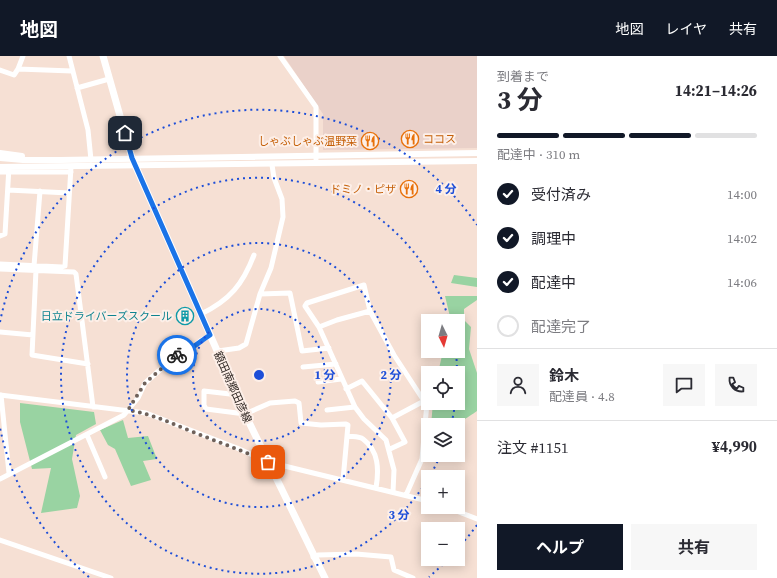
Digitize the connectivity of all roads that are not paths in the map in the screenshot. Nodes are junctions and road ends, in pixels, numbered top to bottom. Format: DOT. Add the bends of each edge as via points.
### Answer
graph roads {
  1 [pos="23,56"];
  2 [pos="69,56"];
  3 [pos="103,56"];
  4 [pos="280,56"];
  5 [pos="18,69"];
  6 [pos="0,70"];
  7 [pos="72,71"];
  8 [pos="109,79"];
  9 [pos="77,88"];
  10 [pos="0,153"];
  11 [pos="477,153"];
  12 [pos="316,156"];
  13 [pos="3,158"];
  14 [pos="132,158"];
  15 [pos="42,160"];
  16 [pos="91,160"];
  17 [pos="477,161"];
  18 [pos="316,164"];
  19 [pos="272,165"];
  20 [pos="0,167"];
  21 [pos="136,167"];
  22 [pos="9,169"];
  23 [pos="71,170"];
  24 [pos="0,172"];
  25 [pos="8,190"];
  26 [pos="40,191"];
  27 [pos="69,193"];
  28 [pos="0,236"];
  29 [pos="254,255"];
  30 [pos="0,264"];
  31 [pos="35,268"];
  32 [pos="0,269"];
  33 [pos="260,294"];
  34 [pos="370,311"];
  35 [pos="201,314"];
  36 [pos="319,327"];
  37 [pos="0,332"];
  38 [pos="210,335"];
  39 [pos="33,336"];
  40 [pos="329,348"];
  41 [pos="218,351"];
  42 [pos="88,364"];
  43 [pos="336,364"];
  44 [pos="303,367"];
  45 [pos="341,379"];
  46 [pos="318,382"];
  47 [pos="346,389"];
  48 [pos="236,392"];
  49 [pos="1,395"];
  50 [pos="421,396"];
  51 [pos="421,403"];
  52 [pos="93,407"];
  53 [pos="355,407"];
  54 [pos="128,410"];
  55 [pos="327,410"];
  56 [pos="426,410"];
  57 [pos="245,414"];
  58 [pos="392,418"];
  59 [pos="87,435"];
  60 [pos="347,436"];
  61 [pos="390,449"];
  62 [pos="268,462"];
  63 [pos="9,474"];
  64 [pos="105,477"];
  65 [pos="0,479"];
  66 [pos="343,480"];
  67 [pos="376,488"];
  68 [pos="393,492"];
  69 [pos="406,495"];
  70 [pos="421,498"];
  71 [pos="464,514"];
  72 [pos="477,519"];
  73 [pos="0,540"];
  74 [pos="313,557"];
  75 [pos="111,578"];
  76 [pos="325,578"];
  77 [pos="414,578"];
  1 -- 5 [label="street"];
  2 -- 7 [label="street"];
  3 -- 8 [label="main road, 額田南郷田彦線"];
  4 -- 12 [label="street" via="316,107"];
  5 -- 6 [label="street" via="14,75"];
  5 -- 7 [label="street"];
  7 -- 9 [label="street"];
  8 -- 9 [label="street"];
  8 -- 14 [label="main road, 額田南郷田彦線"];
  9 -- 16 [label="street" via="88,130"];
  10 -- 15 [label="street"];
  11 -- 12 [label="street"];
  12 -- 14 [label="street"];
  12 -- 18 [label="street"];
  13 -- 15 [label="street"];
  14 -- 16 [label="street"];
  14 -- 21 [label="main road, 額田南郷田彦線"];
  15 -- 16 [label="street"];
  17 -- 18 [label="street"];
  18 -- 19 [label="street"];
  19 -- 21 [label="street"];
  19 -- 33 [label="street" via="282,199 283,217 272,268"];
  20 -- 22 [label="street"];
  21 -- 23 [label="street"];
  21 -- 35 [label="main road, 額田南郷田彦線"];
  22 -- 23 [label="street"];
  22 -- 24 [label="street"];
  22 -- 25 [label="street"];
  23 -- 27 [label="street"];
  25 -- 26 [label="street"];
  25 -- 28 [label="street" via="5,234"];
  26 -- 27 [label="street"];
  26 -- 31 [label="street"];
  27 -- 31 [label="street" via="65,266"];
  29 -- 35 [label="street" via="234,292 215,308"];
  30 -- 31 [label="street"];
  31 -- 32 [label="street"];
  31 -- 39 [label="street"];
  31 -- 42 [label="street" via="76,274"];
  33 -- 40 [label="street" via="290,294 302,351"];
  33 -- 41 [label="street" via="246,344 239,348"];
  34 -- 36 [label="street"];
  34 -- 36 [label="street" via="364,285 307,304 305,306"];
  34 -- 50 [label="street"];
  35 -- 38 [label="main road, 額田南郷田彦線"];
  36 -- 40 [label="street"];
  37 -- 39 [label="street"];
  38 -- 41 [label="main road, 額田南郷田彦線"];
  38 -- 54 [label="street" via="188,352 177,356 145,383"];
  39 -- 42 [label="street" via="32,355"];
  40 -- 43 [label="street"];
  41 -- 48 [label="main road, 額田南郷田彦線"];
  42 -- 52 [label="street"];
  43 -- 44 [label="street"];
  43 -- 45 [label="street"];
  45 -- 46 [label="street"];
  45 -- 47 [label="street"];
  47 -- 53 [label="street"];
  47 -- 58 [label="street" via="362,381"];
  48 -- 57 [label="main road, 額田南郷田彦線"];
  48 -- 57 [label="street" via="230,394 204,391 204,405 206,409"];
  49 -- 52 [label="street"];
  49 -- 63 [label="street"];
  51 -- 58 [label="street"];
  52 -- 54 [label="street"];
  53 -- 55 [label="street"];
  53 -- 61 [label="street" via="386,440"];
  54 -- 59 [label="street" via="124,415"];
  54 -- 62 [label="street" via="168,421"];
  56 -- 69 [label="street" via="422,459"];
  57 -- 60 [label="street" via="270,403 296,401 299,403 300,422 321,425 346,424"];
  57 -- 62 [label="main road, 額田南郷田彦線"];
  58 -- 61 [label="street" via="405,442"];
  59 -- 63 [label="street"];
  59 -- 64 [label="street"];
  60 -- 66 [label="street"];
  60 -- 67 [label="street" via="362,438 372,449 379,470"];
  61 -- 68 [label="street" via="394,470"];
  62 -- 66 [label="street"];
  62 -- 74 [label="main road, 額田南郷田彦線"];
  63 -- 65 [label="street"];
  66 -- 67 [label="street"];
  67 -- 68 [label="street"];
  68 -- 69 [label="street"];
  69 -- 70 [label="street"];
  71 -- 72 [label="street"];
  73 -- 75 [label="street"];
  74 -- 76 [label="main road, 額田南郷田彦線"];
  74 -- 77 [label="street" via="356,554 391,557 394,570"];
}
